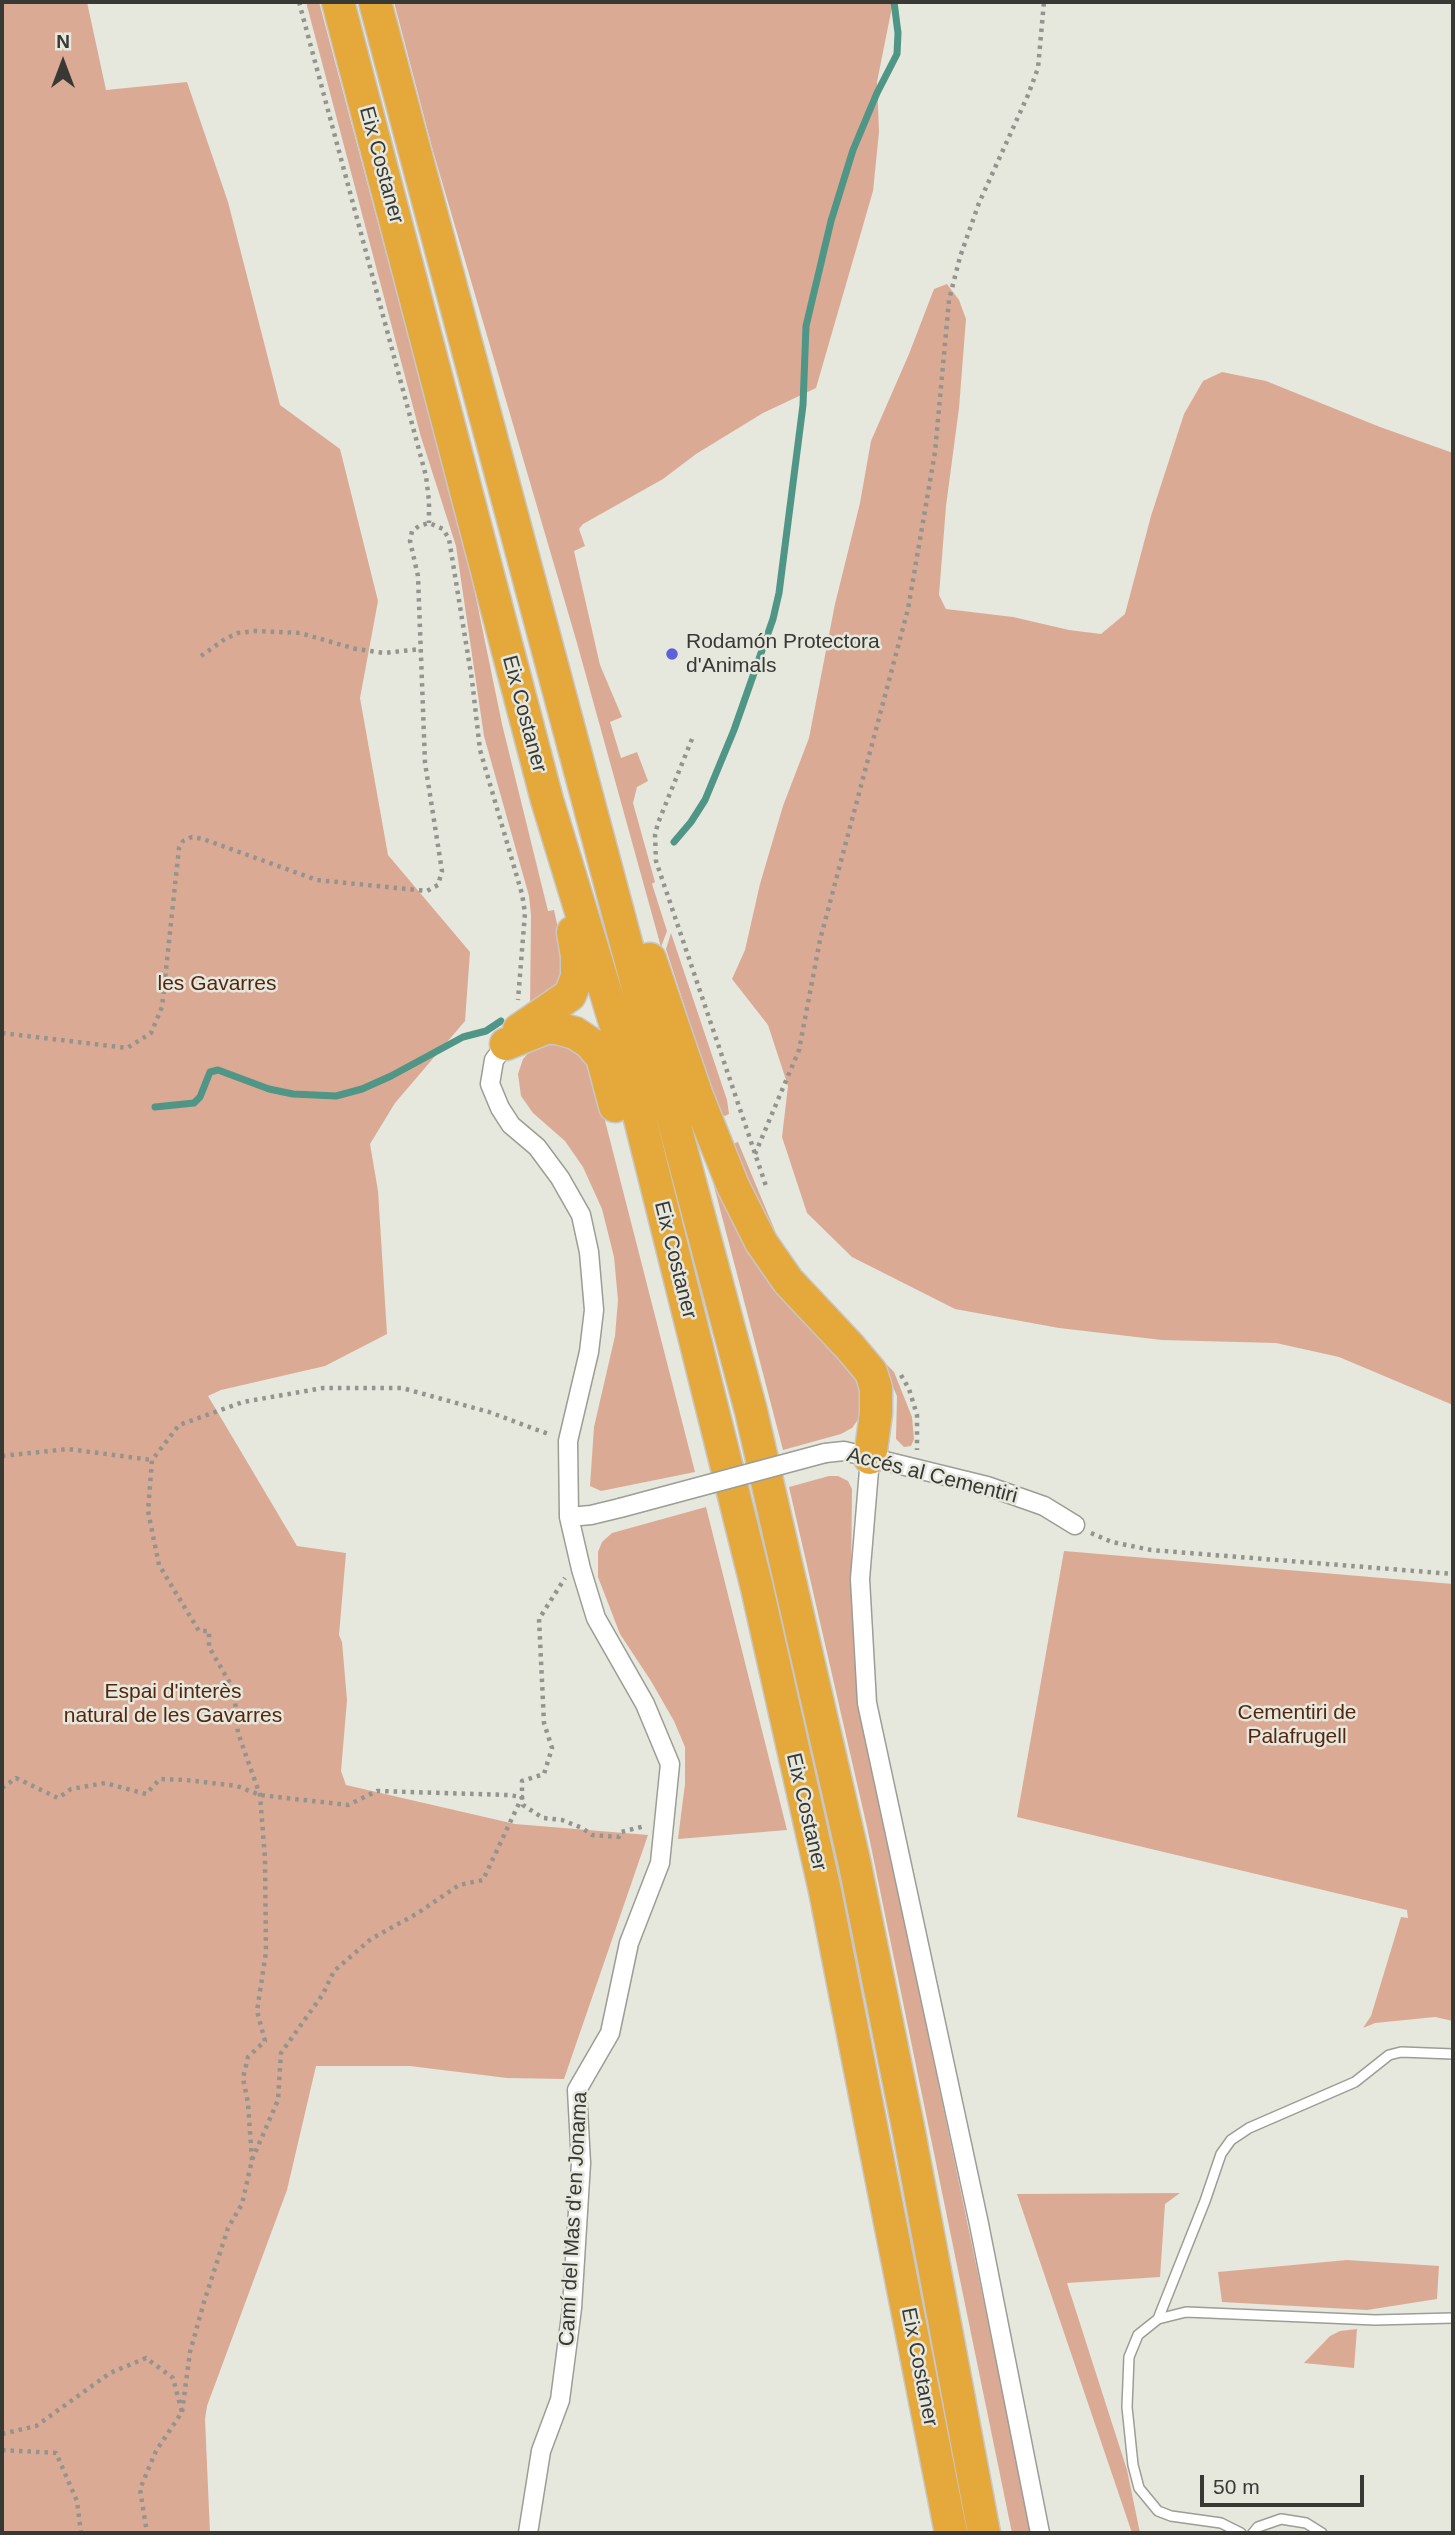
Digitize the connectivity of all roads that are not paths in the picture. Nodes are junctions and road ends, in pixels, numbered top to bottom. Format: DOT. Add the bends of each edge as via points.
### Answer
graph roads {
  1 [pos="338,2"];
  2 [pos="374,2"];
  3 [pos="558,688"];
  4 [pos="547,800"];
  5 [pos="506,1044"];
  6 [pos="870,1458"];
  7 [pos="569,1517"];
  8 [pos="1074,1525"];
  9 [pos="798,1777"];
  10 [pos="1453,2054"];
  11 [pos="1453,2318"];
  12 [pos="1158,2319"];
  13 [pos="528,2533"];
  14 [pos="951,2533"];
  15 [pos="984,2533"];
  16 [pos="1040,2533"];
  17 [pos="1241,2533"];
  18 [pos="1253,2533"];
  19 [pos="1322,2533"];
  1 -- 4 [label="highway, Eix Costaner"];
  2 -- 3 [label="highway, Eix Costaner"];
  3 -- 6 [label="highway" via="697,1096 733,1186 761,1242 788,1281 871,1372 876,1413"];
  3 -- 15 [label="highway, Eix Costaner" via="751,1411 855,1865"];
  4 -- 5 [label="highway" via="577,956 577,977 570,995 530,1020"];
  4 -- 9 [label="highway, Eix Costaner" via="620,1039 757,1588"];
  5 -- 7 [label="street, Camí del Mas d'en Jonama" via="494,1060 491,1084 500,1108 560,1178 581,1215 589,1252 594,1310 568,1441"];
  5 -- 9 [label="highway" via="557,1028 575,1033 602,1057"];
  6 -- 7 [label="street, Accés al Cementiri, bridge" via="844,1451 825,1453 620,1508"];
  6 -- 8 [label="street, Accés al Cementiri" via="987,1486 1044,1506"];
  6 -- 16 [label="street" via="860,1579 867,1703"];
  7 -- 13 [label="street, Camí del Mas d'en Jonama" via="596,1618 645,1704 670,1764 660,1863 629,1942 610,2033 577,2090 581,2162 572,2308 560,2400 541,2451"];
  9 -- 14 [label="highway, Eix Costaner" via="825,1891"];
  10 -- 12 [label="lane" via="1389,2054 1355,2082 1231,2140 1221,2154"];
  11 -- 12 [label="lane" via="1186,2312"];
  12 -- 17 [label="lane" via="1138,2334 1129,2357 1127,2407 1139,2488 1158,2511 1221,2523"];
  18 -- 19 [label="lane" via="1269,2522 1294,2519"];
}
